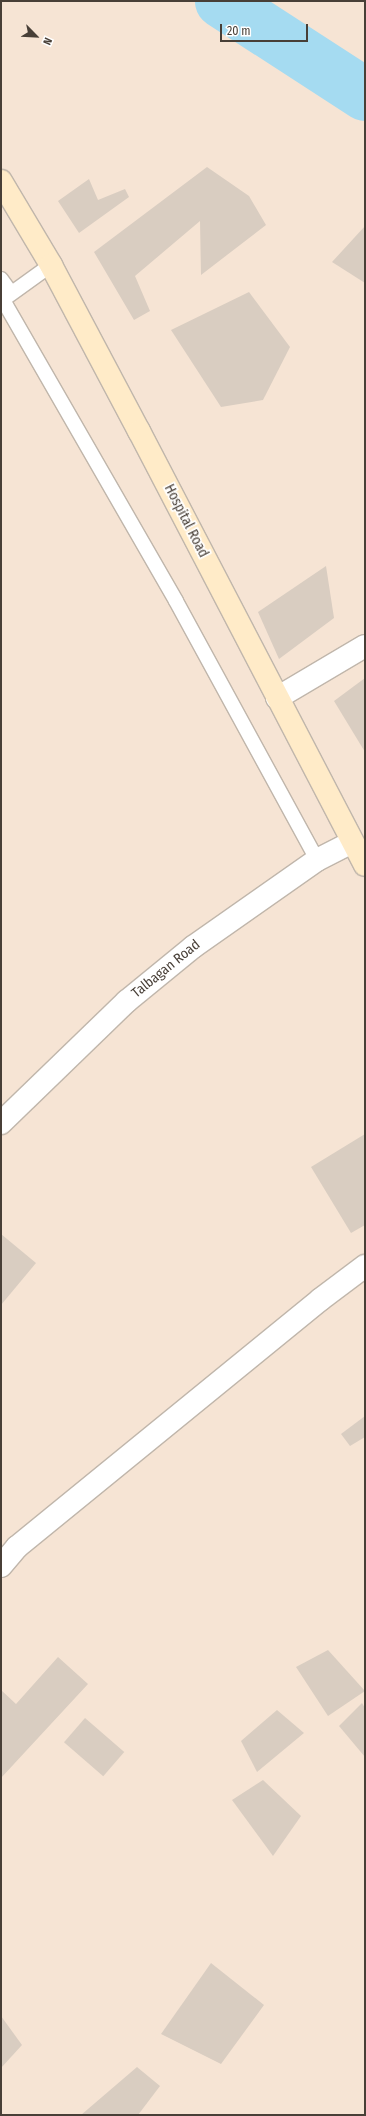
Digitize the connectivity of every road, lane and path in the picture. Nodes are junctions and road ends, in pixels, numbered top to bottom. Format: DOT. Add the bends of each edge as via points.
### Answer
graph roads {
  1 [pos="1,180"];
  2 [pos="51,265"];
  3 [pos="1,279"];
  4 [pos="5,298"];
  5 [pos="365,646"];
  6 [pos="277,698"];
  7 [pos="352,842"];
  8 [pos="317,860"];
  9 [pos="365,865"];
  10 [pos="1,1123"];
  11 [pos="365,1266"];
  12 [pos="1,1566"];
  1 -- 2 [label="main road, Hospital Road"];
  2 -- 4 [label="lane"];
  2 -- 6 [label="main road, Hospital Road"];
  3 -- 4 [label="lane"];
  4 -- 8 [label="lane" via="176,601"];
  5 -- 6 [label="street"];
  6 -- 7 [label="main road, Hospital Road"];
  7 -- 8 [label="street, Talbagan Road"];
  7 -- 9 [label="main road, Hospital Road"];
  8 -- 10 [label="street, Talbagan Road" via="193,947 127,1001"];
  11 -- 12 [label="street" via="17,1547"];
}
